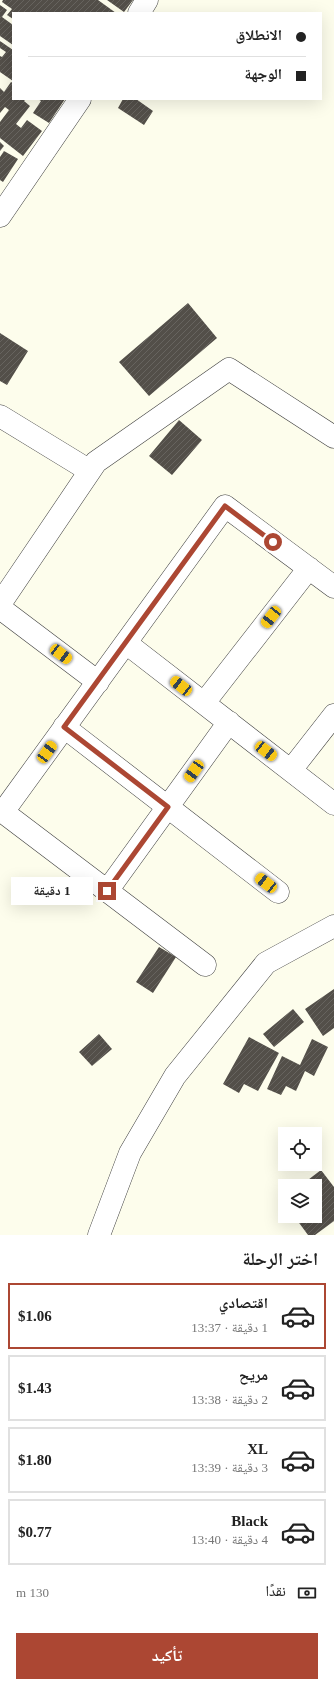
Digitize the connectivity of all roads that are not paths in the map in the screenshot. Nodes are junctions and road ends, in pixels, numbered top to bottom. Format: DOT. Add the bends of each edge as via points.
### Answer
graph roads {
  1 [pos="148,0"];
  2 [pos="140,12"];
  3 [pos="79,100"];
  4 [pos="0,216"];
  5 [pos="0,416"];
  6 [pos="334,437"];
  7 [pos="90,471"];
  8 [pos="309,568"];
  9 [pos="334,587"];
  10 [pos="0,604"];
  11 [pos="0,608"];
  12 [pos="126,643"];
  13 [pos="98,682"];
  14 [pos="204,703"];
  15 [pos="334,715"];
  16 [pos="229,722"];
  17 [pos="64,727"];
  18 [pos="291,770"];
  19 [pos="334,804"];
  20 [pos="168,807"];
  21 [pos="107,891"];
  22 [pos="278,892"];
  23 [pos="334,926"];
  24 [pos="205,965"];
  25 [pos="99,1235"];
  1 -- 2 [label="street"];
  3 -- 4 [label="street"];
  5 -- 7 [label="street"];
  6 -- 7 [label="street" via="229,370 96,462"];
  7 -- 10 [label="street"];
  8 -- 9 [label="street"];
  8 -- 12 [label="street" via="225,506"];
  8 -- 14 [label="street"];
  11 -- 13 [label="street"];
  12 -- 13 [label="street"];
  12 -- 14 [label="street"];
  13 -- 17 [label="street"];
  14 -- 16 [label="street"];
  15 -- 18 [label="street"];
  16 -- 18 [label="street"];
  16 -- 20 [label="street"];
  17 -- 20 [label="street"];
  17 -- 21 [label="street" via="3,812"];
  18 -- 19 [label="street"];
  20 -- 21 [label="street"];
  20 -- 22 [label="street"];
  21 -- 24 [label="street"];
  23 -- 25 [label="street" via="266,963 175,1076 130,1154"];
}
